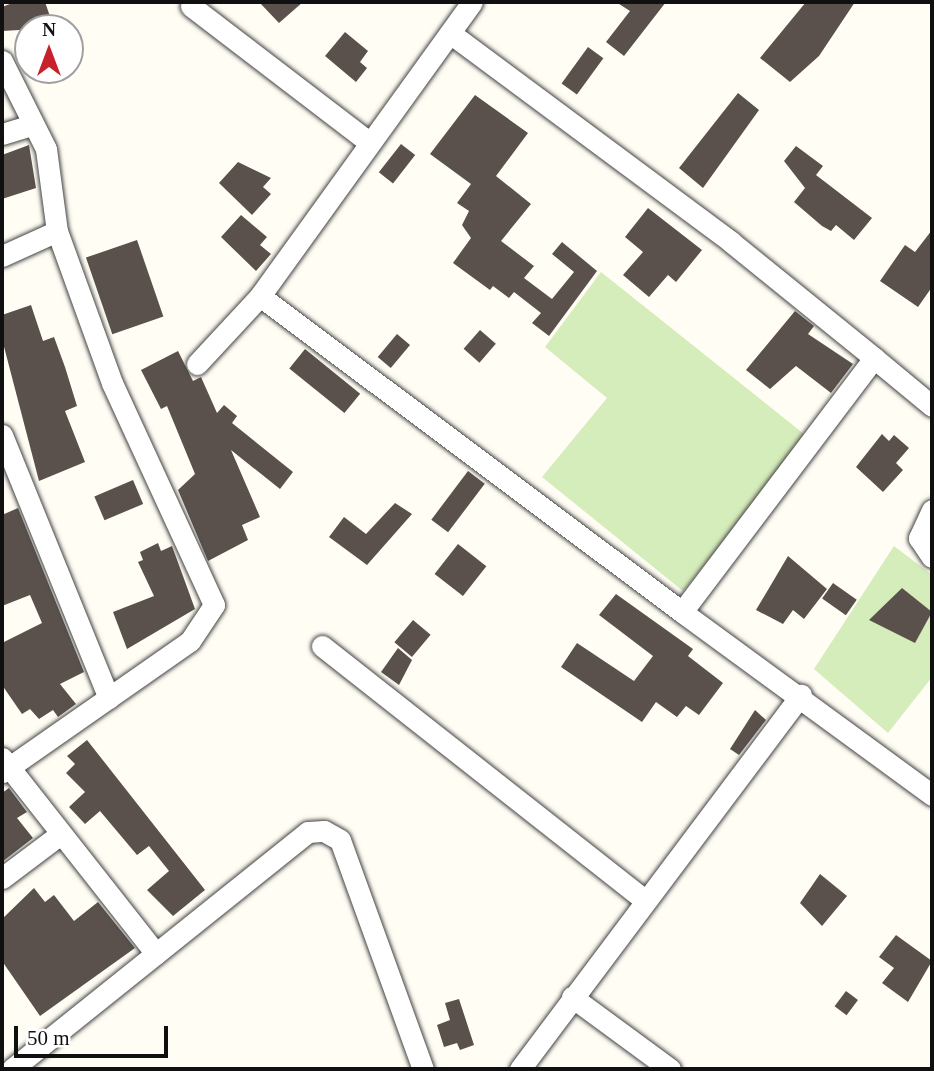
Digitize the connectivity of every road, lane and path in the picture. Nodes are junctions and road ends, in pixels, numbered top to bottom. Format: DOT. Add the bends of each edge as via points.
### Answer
graph roads {
  1 [pos="472,2"];
  2 [pos="191,6"];
  3 [pos="450,33"];
  4 [pos="2,61"];
  5 [pos="31,125"];
  6 [pos="2,134"];
  7 [pos="370,143"];
  8 [pos="57,231"];
  9 [pos="2,256"];
  10 [pos="260,296"];
  11 [pos="874,358"];
  12 [pos="197,364"];
  13 [pos="932,406"];
  14 [pos="2,435"];
  15 [pos="932,510"];
  16 [pos="932,557"];
  17 [pos="682,612"];
  18 [pos="322,646"];
  19 [pos="800,695"];
  20 [pos="109,698"];
  21 [pos="3,766"];
  22 [pos="932,796"];
  23 [pos="59,835"];
  24 [pos="2,878"];
  25 [pos="645,900"];
  26 [pos="156,954"];
  27 [pos="572,998"];
  28 [pos="12,1069"];
  29 [pos="423,1069"];
  30 [pos="520,1069"];
  31 [pos="670,1069"];
  1 -- 3 [label="street"];
  2 -- 7 [label="street"];
  3 -- 7 [label="street"];
  3 -- 11 [label="street" via="732,242"];
  4 -- 5 [label="street"];
  5 -- 6 [label="street"];
  5 -- 8 [label="street" via="46,149"];
  7 -- 10 [label="street"];
  8 -- 9 [label="street"];
  8 -- 20 [label="street" via="112,383 214,605 190,641"];
  10 -- 12 [label="street"];
  10 -- 17 [label="street"];
  11 -- 13 [label="street"];
  11 -- 17 [label="street"];
  14 -- 20 [label="street"];
  15 -- 16 [label="street" via="919,538"];
  17 -- 19 [label="street"];
  18 -- 25 [label="street"];
  19 -- 22 [label="street"];
  19 -- 25 [label="street"];
  20 -- 21 [label="street"];
  21 -- 23 [label="street"];
  23 -- 24 [label="street"];
  23 -- 26 [label="street"];
  25 -- 27 [label="street"];
  26 -- 28 [label="street"];
  26 -- 29 [label="street" via="308,832 324,831 340,840"];
  27 -- 30 [label="street"];
  27 -- 31 [label="street"];
}
